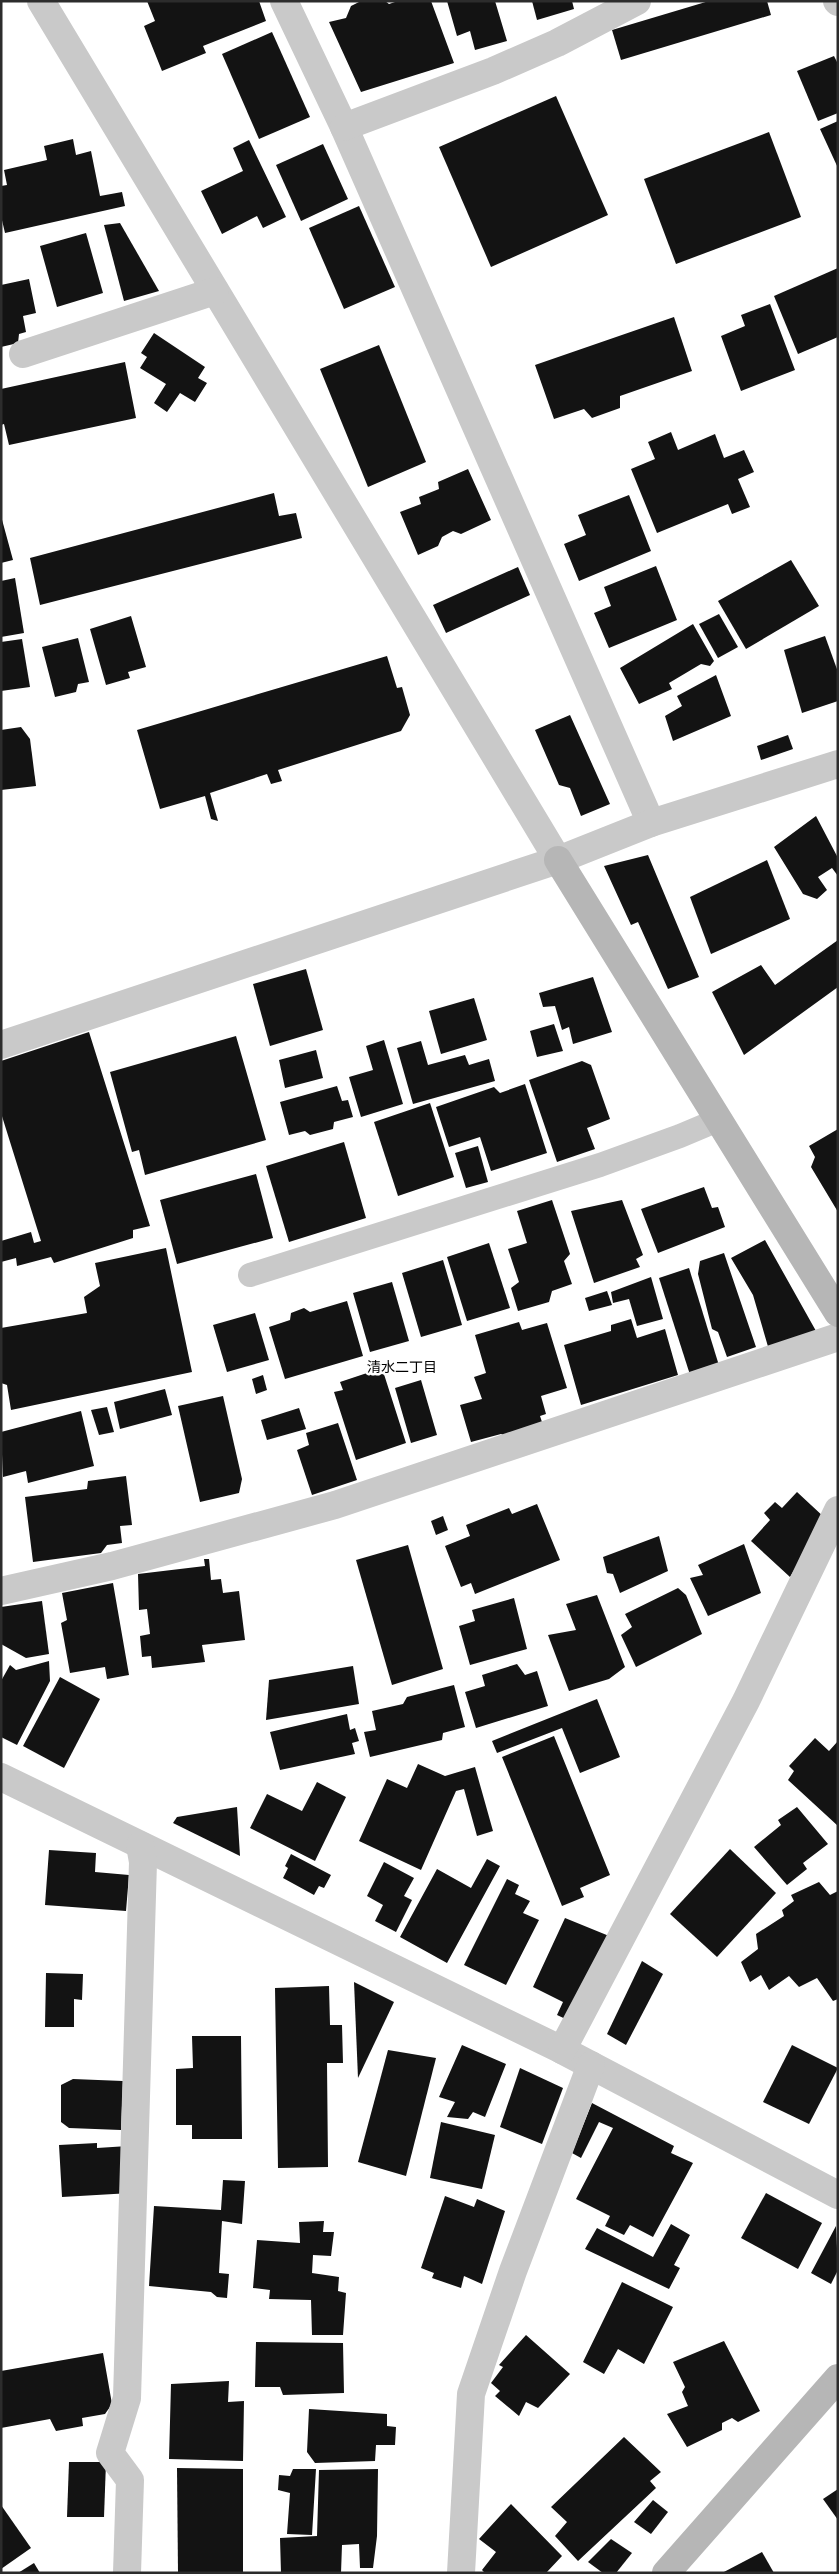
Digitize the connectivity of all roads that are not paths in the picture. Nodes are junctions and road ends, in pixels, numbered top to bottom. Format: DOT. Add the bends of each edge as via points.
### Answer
graph roads {
  1 [pos="40,1"];
  2 [pos="284,1"];
  3 [pos="636,1"];
  4 [pos="344,126"];
  5 [pos="214,291"];
  6 [pos="23,354"];
  7 [pos="838,764"];
  8 [pos="651,823"];
  9 [pos="558,860"];
  10 [pos="1,1045"];
  11 [pos="718,1120"];
  12 [pos="250,1274"];
  13 [pos="838,1313"];
  14 [pos="838,1337"];
  15 [pos="838,1510"];
  16 [pos="1,1591"];
  17 [pos="1,1777"];
  18 [pos="140,1845"];
  19 [pos="562,2050"];
  20 [pos="591,2066"];
  21 [pos="838,2195"];
  22 [pos="838,2378"];
  23 [pos="127,2573"];
  24 [pos="462,2573"];
  25 [pos="666,2573"];
  1 -- 5 [label="street"];
  2 -- 4 [label="street"];
  3 -- 4 [label="street" via="521,59"];
  4 -- 8 [label="street"];
  5 -- 6 [label="street"];
  5 -- 9 [label="street"];
  7 -- 8 [label="street"];
  8 -- 9 [label="street"];
  9 -- 10 [label="street"];
  9 -- 11 [label="street"];
  11 -- 12 [label="lane" via="600,1165"];
  11 -- 13 [label="street"];
  14 -- 16 [label="street" via="336,1505 112,1566"];
  15 -- 19 [label="street" via="746,1701"];
  17 -- 18 [label="street"];
  18 -- 19 [label="street"];
  18 -- 23 [label="street" via="143,1862 127,2398 110,2453 130,2480"];
  19 -- 20 [label="street"];
  20 -- 21 [label="street"];
  20 -- 24 [label="street" via="513,2271 471,2394"];
  22 -- 25 [label="street"];
}
